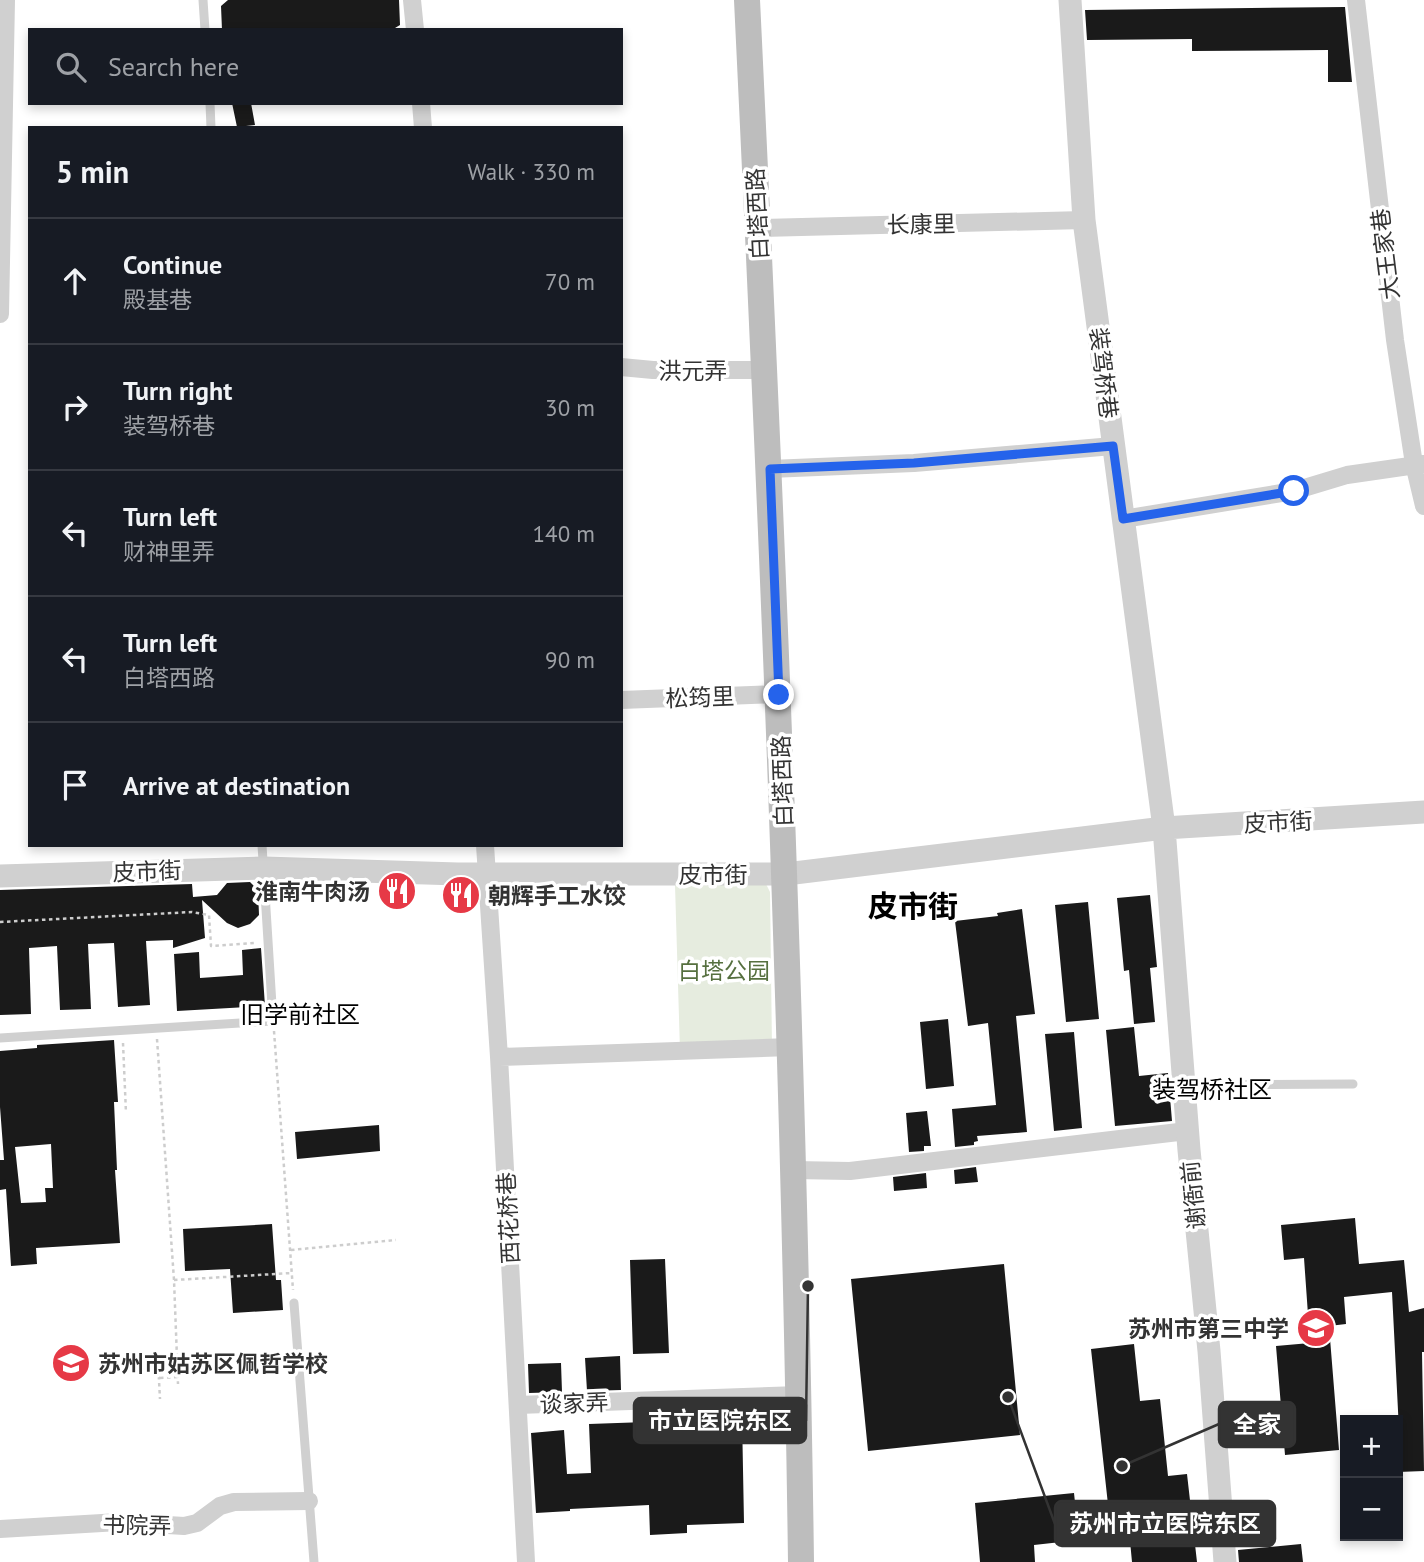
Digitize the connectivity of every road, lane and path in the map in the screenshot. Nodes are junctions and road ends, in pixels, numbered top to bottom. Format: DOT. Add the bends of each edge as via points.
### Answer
graph roads {
  1 [pos="6,0"];
  2 [pos="203,0"];
  3 [pos="412,0"];
  4 [pos="747,0"];
  5 [pos="1070,0"];
  6 [pos="1356,0"];
  7 [pos="205,28"];
  8 [pos="415,28"];
  9 [pos="210,105"];
  10 [pos="421,105"];
  11 [pos="211,126"];
  12 [pos="423,126"];
  13 [pos="1084,220"];
  14 [pos="758,228"];
  15 [pos="0,314"];
  16 [pos="623,367"];
  17 [pos="765,370"];
  18 [pos="1113,446"];
  19 [pos="1419,464"];
  20 [pos="770,469"];
  21 [pos="1424,506"];
  22 [pos="1123,519"];
  23 [pos="779,695"];
  24 [pos="623,699"];
  25 [pos="1424,813"];
  26 [pos="1164,828"];
  27 [pos="485,847"];
  28 [pos="263,856"];
  29 [pos="488,874"];
  30 [pos="786,874"];
  31 [pos="0,876"];
  32 [pos="0,922"];
  33 [pos="269,942"];
  34 [pos="274,1021"];
  35 [pos="156,1028"];
  36 [pos="122,1031"];
  37 [pos="0,1038"];
  38 [pos="790,1047"];
  39 [pos="499,1057"];
  40 [pos="1353,1084"];
  41 [pos="1185,1085"];
  42 [pos="126,1113"];
  43 [pos="1187,1131"];
  44 [pos="794,1170"];
  45 [pos="396,1240"];
  46 [pos="290,1250"];
  47 [pos="292,1273"];
  48 [pos="174,1280"];
  49 [pos="294,1303"];
  50 [pos="158,1362"];
  51 [pos="299,1365"];
  52 [pos="178,1374"];
  53 [pos="159,1378"];
  54 [pos="178,1384"];
  55 [pos="799,1395"];
  56 [pos="160,1399"];
  57 [pos="517,1405"];
  58 [pos="309,1501"];
  59 [pos="0,1529"];
  60 [pos="314,1562"];
  61 [pos="526,1562"];
  62 [pos="801,1562"];
  63 [pos="1225,1562"];
  1 -- 15 [label="street"];
  2 -- 7 [label="lane"];
  3 -- 8 [label="street"];
  4 -- 14 [label="main road, 白塔西路"];
  5 -- 13 [label="street, 装驾桥巷"];
  6 -- 19 [label="street, 大王家巷" via="1395,340"];
  9 -- 11 [label="lane"];
  10 -- 12 [label="street"];
  13 -- 14 [label="street, 长康里"];
  13 -- 18 [label="street, 装驾桥巷"];
  14 -- 17 [label="main road, 白塔西路"];
  16 -- 17 [label="street, 洪元弄"];
  17 -- 20 [label="main road, 白塔西路"];
  18 -- 20 [label="street" via="914,463"];
  18 -- 22 [label="street, 装驾桥巷"];
  19 -- 21 [label="street, 大王家巷"];
  19 -- 22 [label="street" via="1347,475 1294,491"];
  20 -- 23 [label="main road, 白塔西路"];
  22 -- 26 [label="street, 装驾桥巷"];
  23 -- 24 [label="street, 松筠里"];
  23 -- 30 [label="main road, 白塔西路"];
  25 -- 26 [label="street, 皮市街"];
  26 -- 30 [label="street, 皮市街"];
  26 -- 41 [label="street, 谢衙前"];
  27 -- 29 [label="street, 西花桥巷"];
  28 -- 29 [label="street, 皮市街"];
  28 -- 31 [label="street, 皮市街"];
  28 -- 33 [label="lane"];
  29 -- 30 [label="street, 皮市街"];
  29 -- 39 [label="street, 西花桥巷"];
  30 -- 38 [label="main road, 白塔西路"];
  32 -- 33 [label="path" via="192,912 209,915 211,946"];
  33 -- 34 [label="lane"];
  34 -- 35 [label="lane"];
  34 -- 46 [label="path"];
  35 -- 36 [label="lane"];
  35 -- 48 [label="path"];
  36 -- 37 [label="lane"];
  36 -- 42 [label="path"];
  38 -- 39 [label="street"];
  38 -- 44 [label="main road, 白塔西路"];
  39 -- 57 [label="street, 西花桥巷"];
  40 -- 41 [label="lane"];
  41 -- 43 [label="street, 谢衙前"];
  43 -- 44 [label="street" via="850,1171"];
  43 -- 63 [label="street, 谢衙前"];
  44 -- 55 [label="main road, 白塔西路"];
  45 -- 46 [label="path"];
  46 -- 47 [label="path"];
  47 -- 48 [label="path"];
  47 -- 49 [label="path"];
  48 -- 52 [label="path"];
  49 -- 51 [label="lane"];
  50 -- 53 [label="path"];
  51 -- 52 [label="path"];
  51 -- 58 [label="lane"];
  52 -- 53 [label="path"];
  52 -- 54 [label="path"];
  53 -- 56 [label="path"];
  55 -- 57 [label="street, 谈家弄"];
  55 -- 62 [label="main road, 白塔西路"];
  57 -- 61 [label="street, 西花桥巷"];
  58 -- 59 [label="street, 书院弄" via="234,1502 184,1526 119,1522"];
  58 -- 60 [label="lane"];
}
